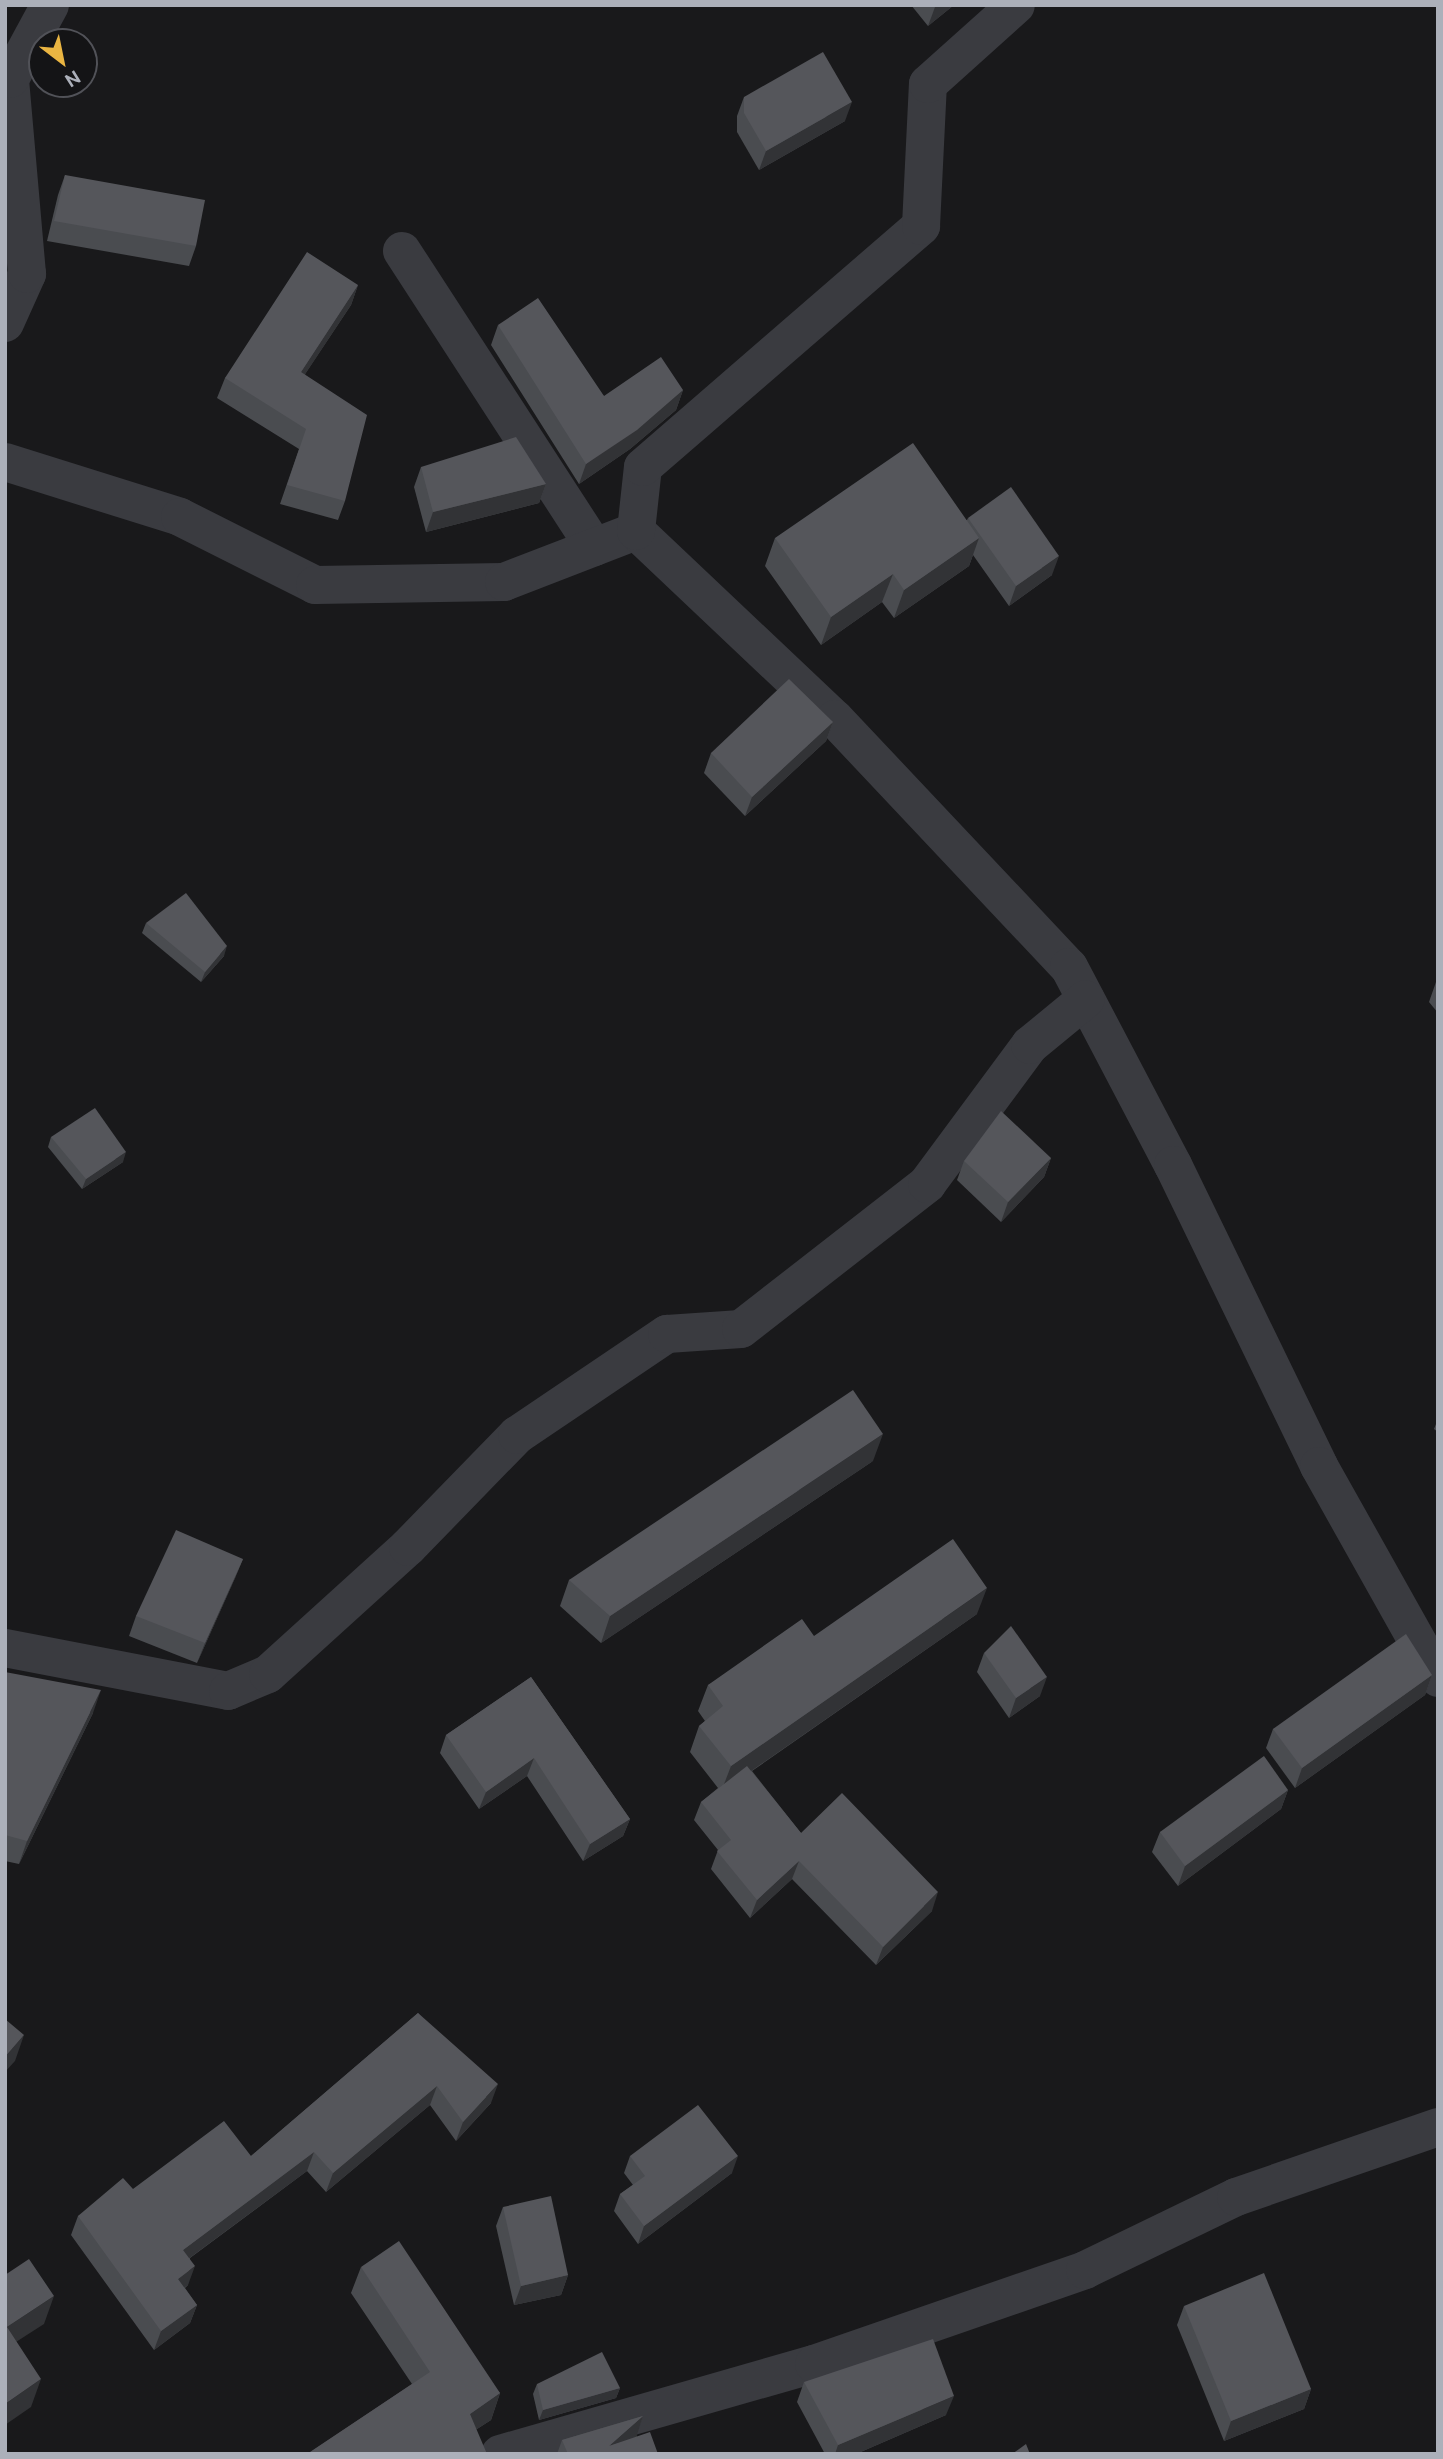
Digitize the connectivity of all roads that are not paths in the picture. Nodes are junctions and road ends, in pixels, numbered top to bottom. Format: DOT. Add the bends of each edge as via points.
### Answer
graph roads {
  1 [pos="50,5"];
  2 [pos="1016,5"];
  3 [pos="402,251"];
  4 [pos="5,324"];
  5 [pos="5,462"];
  6 [pos="636,531"];
  7 [pos="594,547"];
  8 [pos="1086,999"];
  9 [pos="5,1648"];
  10 [pos="1438,1678"];
  11 [pos="1438,2127"];
  12 [pos="500,2454"];
  1 -- 4 [label="street" via="10,79 27,274"];
  2 -- 6 [label="street" via="928,84 921,226 643,467"];
  3 -- 7 [label="street"];
  5 -- 7 [label="street" via="180,517 315,585 504,582"];
  6 -- 7 [label="street"];
  6 -- 8 [label="street" via="835,719 1069,967"];
  8 -- 9 [label="street" via="1030,1045 927,1184 741,1329 667,1334 517,1435 408,1547 268,1674 228,1691"];
  8 -- 10 [label="street" via="1173,1165 1319,1466"];
  11 -- 12 [label="street" via="1236,2197 1072,2275 814,2364"];
}
